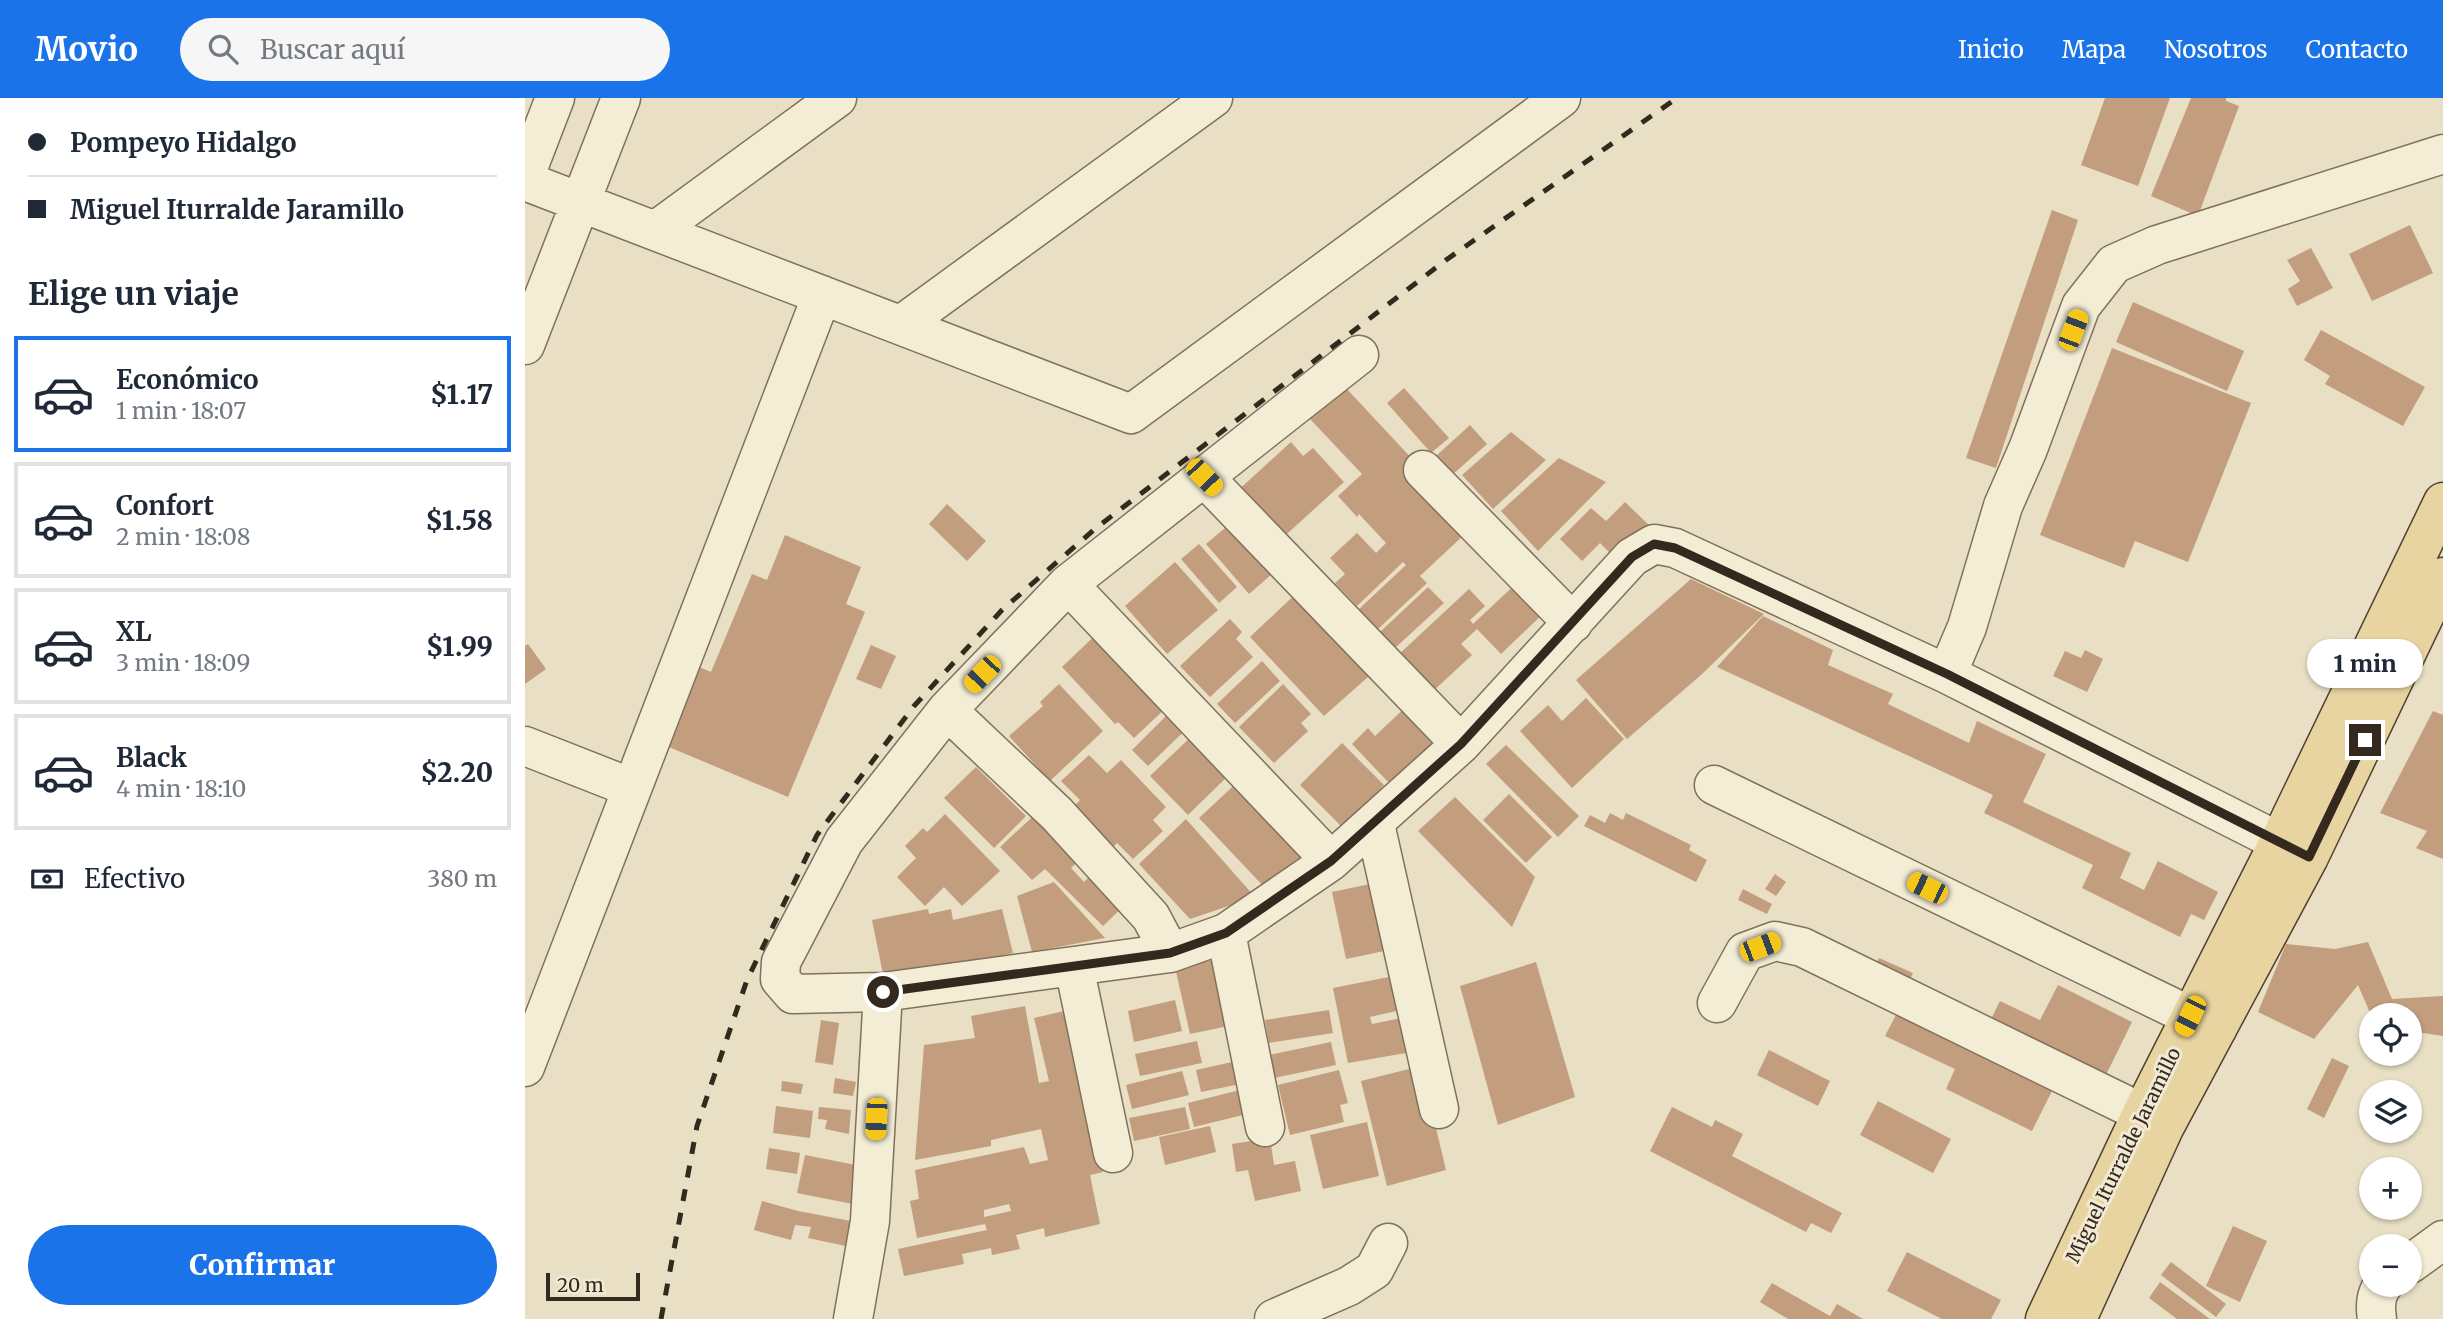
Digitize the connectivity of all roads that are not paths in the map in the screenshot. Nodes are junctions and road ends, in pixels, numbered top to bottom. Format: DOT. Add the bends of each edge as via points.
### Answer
graph roads {
  1 [pos="555,98"];
  2 [pos="621,98"];
  3 [pos="837,98"];
  4 [pos="1213,98"];
  5 [pos="1561,98"];
  6 [pos="2443,154"];
  7 [pos="525,178"];
  8 [pos="580,202"];
  9 [pos="656,231"];
  10 [pos="823,295"];
  11 [pos="901,325"];
  12 [pos="525,345"];
  13 [pos="1359,355"];
  14 [pos="1423,470"];
  15 [pos="1204,477"];
  16 [pos="2443,502"];
  17 [pos="2443,577"];
  18 [pos="1068,584"];
  19 [pos="1573,623"];
  20 [pos="1947,674"];
  21 [pos="947,710"];
  22 [pos="1461,744"];
  23 [pos="525,747"];
  24 [pos="1714,785"];
  25 [pos="632,788"];
  26 [pos="1375,824"];
  27 [pos="2294,850"];
  28 [pos="1331,861"];
  29 [pos="1226,933"];
  30 [pos="1170,953"];
  31 [pos="1074,966"];
  32 [pos="883,992"];
  33 [pos="1717,1003"];
  34 [pos="2203,1023"];
  35 [pos="525,1067"];
  36 [pos="1439,1110"];
  37 [pos="2142,1113"];
  38 [pos="1265,1127"];
  39 [pos="1112,1153"];
  40 [pos="2443,1240"];
  41 [pos="1388,1243"];
  42 [pos="2422,1255"];
  43 [pos="2377,1297"];
  44 [pos="853,1319"];
  45 [pos="1274,1319"];
  46 [pos="2045,1319"];
  47 [pos="2077,1319"];
  48 [pos="2377,1319"];
  1 -- 7 [label="street"];
  2 -- 8 [label="street"];
  3 -- 9 [label="street"];
  4 -- 11 [label="street"];
  5 -- 11 [label="street" via="1131,414"];
  6 -- 20 [label="street" via="2157,245 2114,264 2081,306 2003,506 1967,627"];
  7 -- 8 [label="street"];
  8 -- 9 [label="street"];
  8 -- 12 [label="street"];
  9 -- 10 [label="street"];
  10 -- 11 [label="street"];
  10 -- 25 [label="street"];
  13 -- 15 [label="street"];
  14 -- 19 [label="street"];
  15 -- 18 [label="street"];
  15 -- 22 [label="street"];
  16 -- 27 [label="main road, Miguel Iturralde Jaramillo"];
  17 -- 27 [label="main road, Miguel Iturralde Jaramillo"];
  18 -- 21 [label="street"];
  18 -- 28 [label="street"];
  19 -- 20 [label="street" via="1632,557 1654,544 1675,548"];
  19 -- 22 [label="street"];
  20 -- 27 [label="street"];
  21 -- 30 [label="street" via="1057,814 1151,918"];
  21 -- 32 [label="street" via="844,841 781,962 780,979 793,993"];
  22 -- 26 [label="street"];
  23 -- 25 [label="street"];
  24 -- 34 [label="street"];
  25 -- 35 [label="street"];
  26 -- 28 [label="street"];
  26 -- 36 [label="street"];
  27 -- 34 [label="main road, Miguel Iturralde Jaramillo"];
  28 -- 29 [label="street"];
  29 -- 30 [label="street"];
  29 -- 38 [label="street"];
  30 -- 31 [label="street"];
  31 -- 32 [label="street"];
  31 -- 39 [label="street"];
  32 -- 44 [label="street" via="870,1221"];
  33 -- 37 [label="street" via="1745,952 1775,941 1802,947"];
  34 -- 37 [label="main road, Miguel Iturralde Jaramillo"];
  34 -- 47 [label="main road, Miguel Iturralde Jaramillo" via="2164,1128"];
  37 -- 46 [label="main road, Miguel Iturralde Jaramillo"];
  40 -- 42 [label="street"];
  41 -- 45 [label="street" via="1374,1270"];
  43 -- 48 [label="street"];
}
